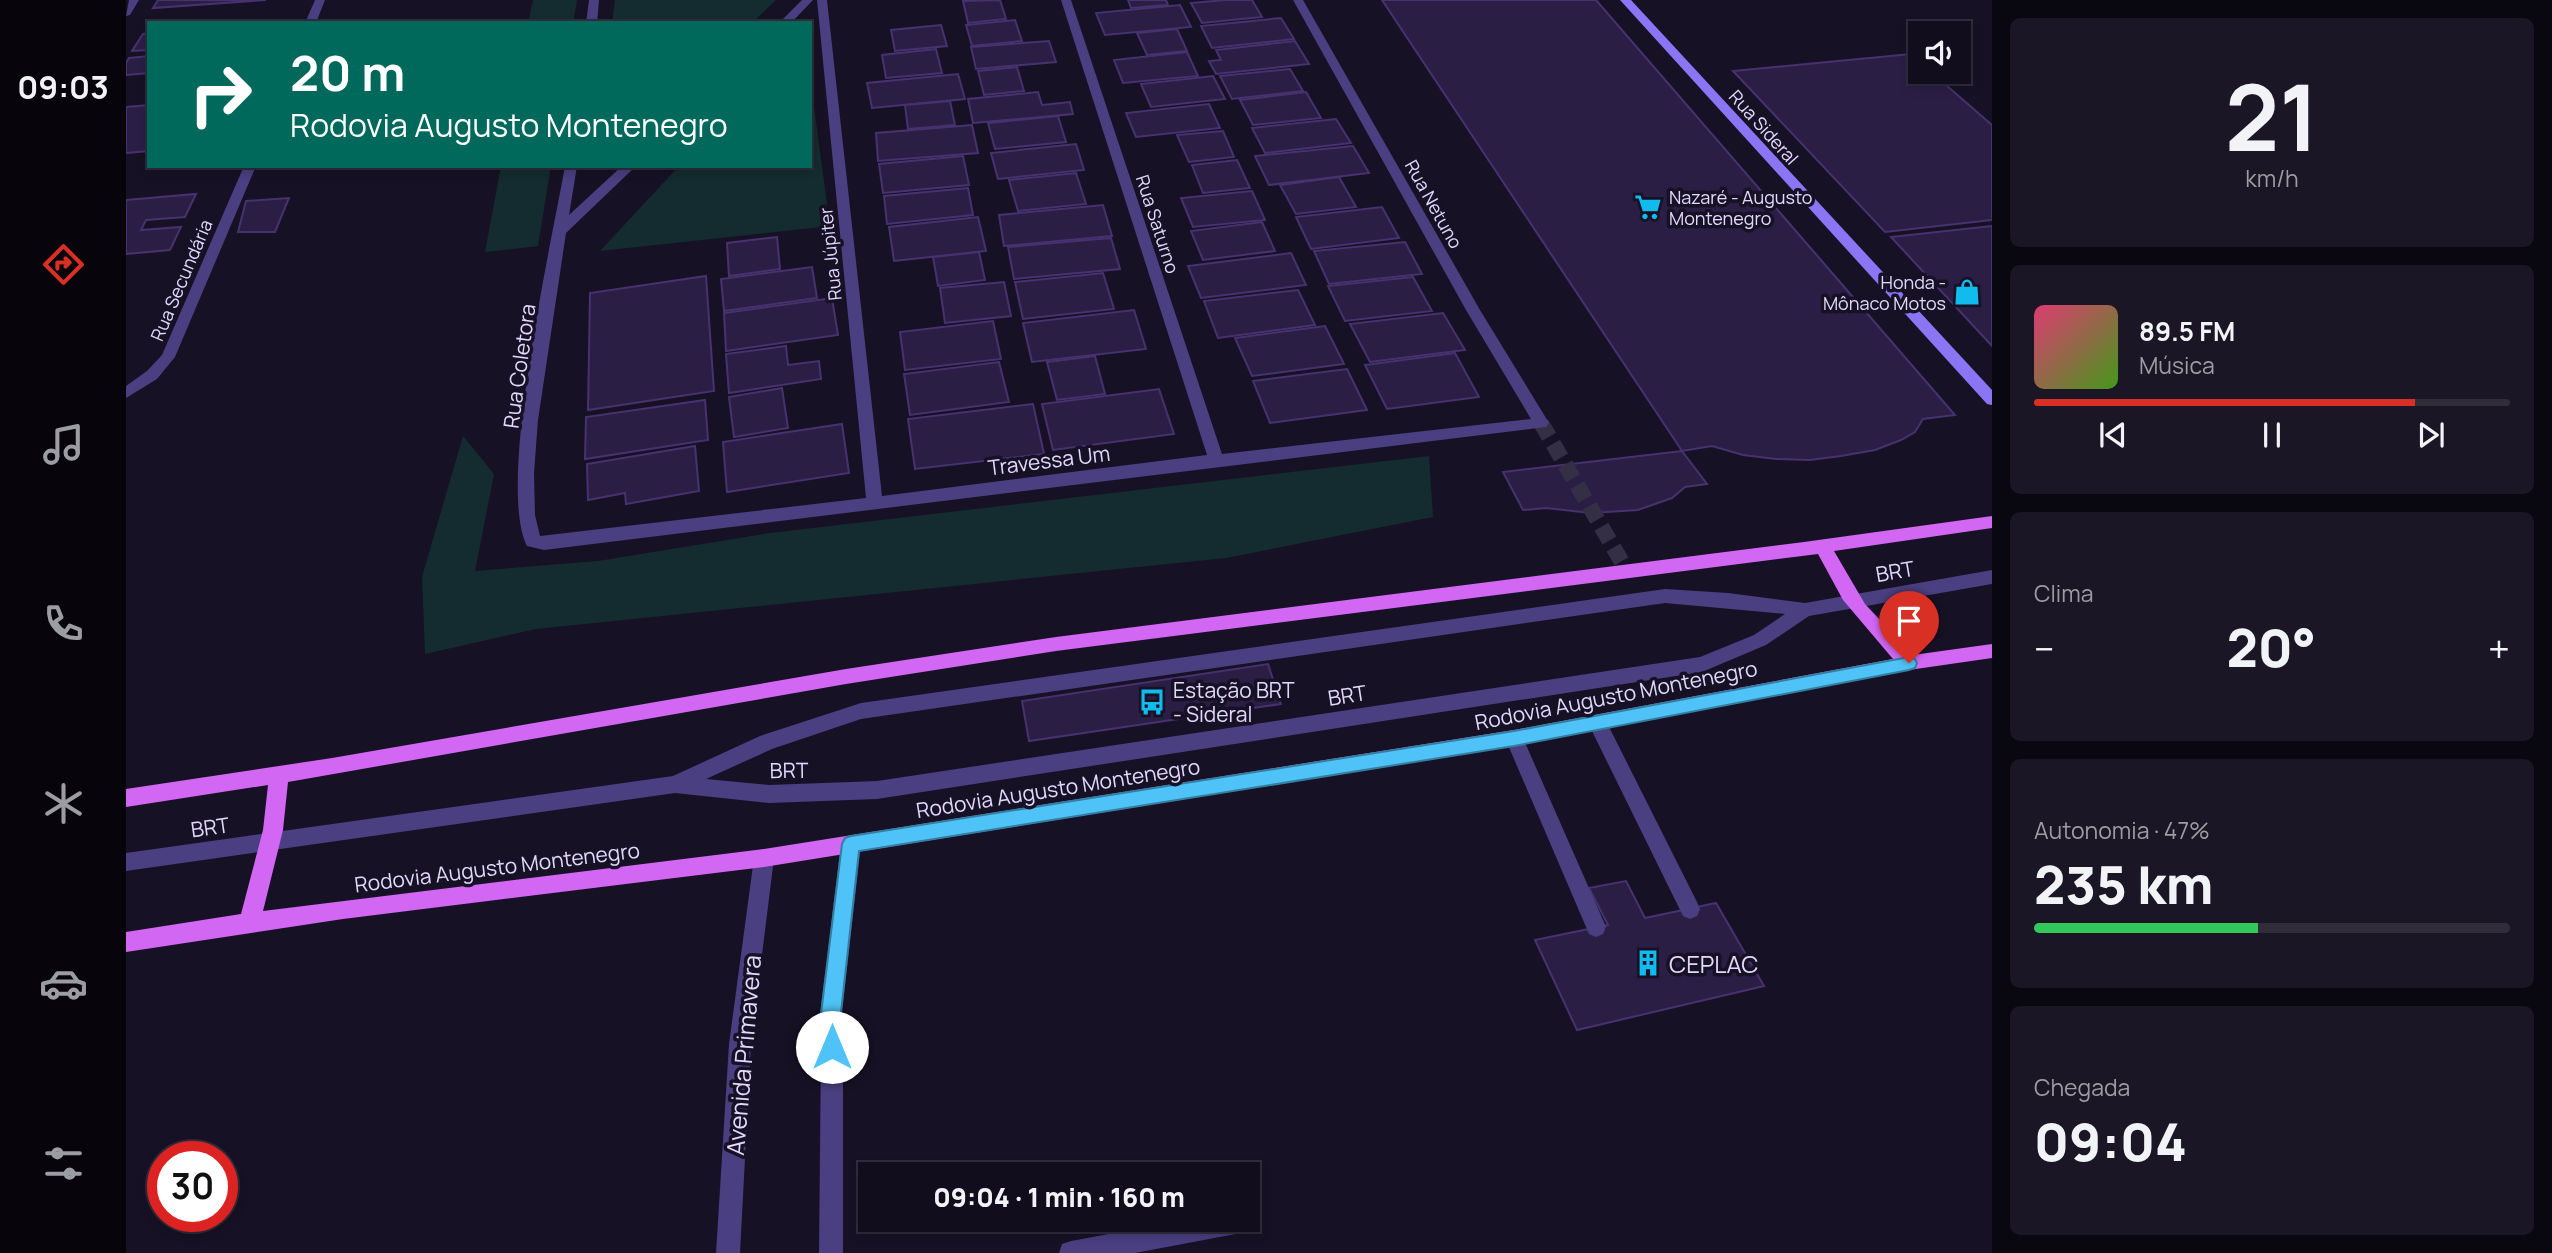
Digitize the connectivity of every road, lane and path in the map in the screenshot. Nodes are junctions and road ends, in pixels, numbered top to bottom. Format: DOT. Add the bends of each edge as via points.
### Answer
graph roads {
  1 [pos="134,0"];
  2 [pos="320,0"];
  3 [pos="594,0"];
  4 [pos="808,0"];
  5 [pos="822,0"];
  6 [pos="1066,0"];
  7 [pos="1298,0"];
  8 [pos="1625,0"];
  9 [pos="126,13"];
  10 [pos="311,21"];
  11 [pos="591,21"];
  12 [pos="786,21"];
  13 [pos="249,168"];
  14 [pos="571,168"];
  15 [pos="628,168"];
  16 [pos="561,230"];
  17 [pos="126,393"];
  18 [pos="1992,400"];
  19 [pos="1541,423"];
  20 [pos="1216,460"];
  21 [pos="875,504"];
  22 [pos="1992,522"];
  23 [pos="563,543"];
  24 [pos="1823,546"];
  25 [pos="1992,577"];
  26 [pos="1851,602"];
  27 [pos="1805,610"];
  28 [pos="1992,651"];
  29 [pos="1909,663"];
  30 [pos="1597,723"];
  31 [pos="1514,738"];
  32 [pos="279,777"];
  33 [pos="675,784"];
  34 [pos="126,798"];
  35 [pos="270,841"];
  36 [pos="851,844"];
  37 [pos="764,858"];
  38 [pos="126,862"];
  39 [pos="1690,909"];
  40 [pos="249,925"];
  41 [pos="1596,927"];
  42 [pos="126,942"];
  43 [pos="1182,1232"];
  44 [pos="728,1253"];
  45 [pos="831,1253"];
  46 [pos="1071,1253"];
  1 -- 9 [label="street"];
  2 -- 10 [label="street"];
  3 -- 11 [label="street"];
  4 -- 12 [label="street"];
  5 -- 21 [label="street, Rua Júpiter"];
  6 -- 20 [label="street, Rua Saturno"];
  7 -- 19 [label="street, Rua Netuno"];
  8 -- 18 [label="main road, Rua Sideral"];
  13 -- 17 [label="street, Rua Secundária" via="168,357"];
  14 -- 16 [label="street, Rua Coletora"];
  15 -- 16 [label="street"];
  16 -- 23 [label="street, Rua Coletora" via="531,410 525,497 527,530 533,541"];
  19 -- 20 [label="street, Travessa Um"];
  20 -- 21 [label="street, Travessa Um"];
  21 -- 23 [label="street, Travessa Um"];
  22 -- 24 [label="main road"];
  24 -- 26 [label="main road"];
  24 -- 32 [label="main road" via="952,659"];
  25 -- 26 [label="street, BRT"];
  26 -- 27 [label="street, BRT"];
  26 -- 29 [label="main road"];
  27 -- 33 [label="street, BRT" via="1665,596 861,711 766,741"];
  27 -- 33 [label="street, BRT" via="1760,640 1702,664 877,790 769,794"];
  28 -- 29 [label="main road, Rodovia Augusto Montenegro"];
  29 -- 30 [label="main road, Rodovia Augusto Montenegro"];
  30 -- 31 [label="main road, Rodovia Augusto Montenegro"];
  30 -- 39 [label="street"];
  31 -- 36 [label="main road, Rodovia Augusto Montenegro"];
  31 -- 41 [label="street"];
  32 -- 34 [label="main road"];
  32 -- 35 [label="main road"];
  33 -- 35 [label="street, BRT"];
  35 -- 38 [label="street, BRT"];
  35 -- 40 [label="main road"];
  36 -- 37 [label="main road, Rodovia Augusto Montenegro"];
  36 -- 45 [label="street" via="829,1030"];
  37 -- 40 [label="main road, Rodovia Augusto Montenegro" via="343,909"];
  37 -- 44 [label="street, Avenida Primavera" via="740,1044"];
  40 -- 42 [label="main road, Rodovia Augusto Montenegro"];
  43 -- 46 [label="street"];
}
